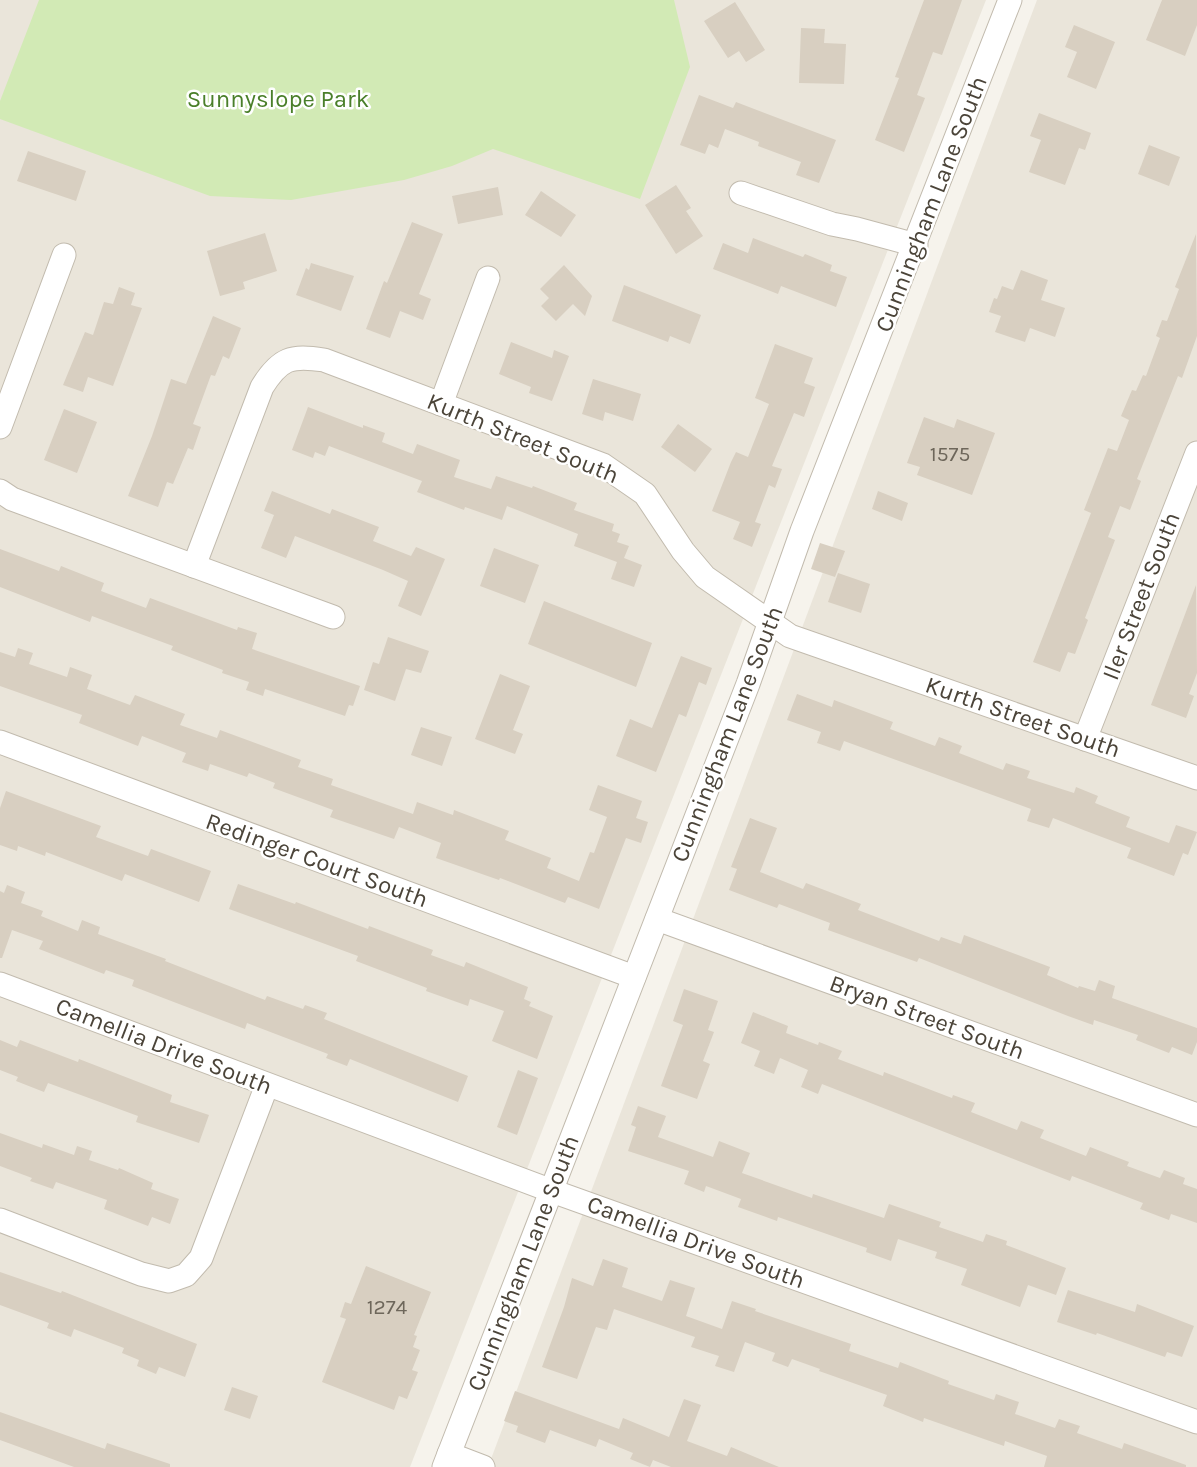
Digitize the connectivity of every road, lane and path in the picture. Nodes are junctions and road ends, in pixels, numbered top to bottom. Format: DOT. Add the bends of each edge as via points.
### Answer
graph roads {
  1 [pos="1010,0"];
  2 [pos="741,193"];
  3 [pos="916,245"];
  4 [pos="64,255"];
  5 [pos="488,278"];
  6 [pos="441,404"];
  7 [pos="0,427"];
  8 [pos="1197,453"];
  9 [pos="0,491"];
  10 [pos="194,566"];
  11 [pos="333,617"];
  12 [pos="770,622"];
  13 [pos="1085,739"];
  14 [pos="0,742"];
  15 [pos="1197,778"];
  16 [pos="657,919"];
  17 [pos="634,978"];
  18 [pos="0,984"];
  19 [pos="267,1085"];
  20 [pos="1197,1115"];
  21 [pos="552,1191"];
  22 [pos="0,1220"];
  23 [pos="1197,1422"];
  24 [pos="446,1461"];
  25 [pos="483,1467"];
  1 -- 3 [label="street, Cunningham Lane South"];
  2 -- 3 [label="street" via="832,225"];
  3 -- 12 [label="street, Cunningham Lane South"];
  4 -- 7 [label="street"];
  5 -- 6 [label="street"];
  6 -- 10 [label="street, Kurth Street South" via="324,360 304,357 282,362 262,387"];
  6 -- 12 [label="street, Kurth Street South" via="603,465 624,478 645,494 705,577"];
  8 -- 13 [label="street, Iler Street South"];
  9 -- 10 [label="street"];
  10 -- 11 [label="street"];
  12 -- 13 [label="street, Kurth Street South" via="790,636"];
  12 -- 16 [label="street, Cunningham Lane South"];
  13 -- 15 [label="street, Kurth Street South"];
  14 -- 17 [label="street, Redinger Court South"];
  16 -- 17 [label="street, Cunningham Lane South"];
  16 -- 20 [label="street, Bryan Street South"];
  17 -- 21 [label="street, Cunningham Lane South"];
  18 -- 19 [label="street, Camellia Drive South"];
  19 -- 21 [label="street, Camellia Drive South"];
  19 -- 22 [label="street" via="201,1258 186,1275 169,1281 141,1274"];
  21 -- 23 [label="street, Camellia Drive South"];
  21 -- 24 [label="street, Cunningham Lane South"];
  24 -- 25 [label="street"];
}
